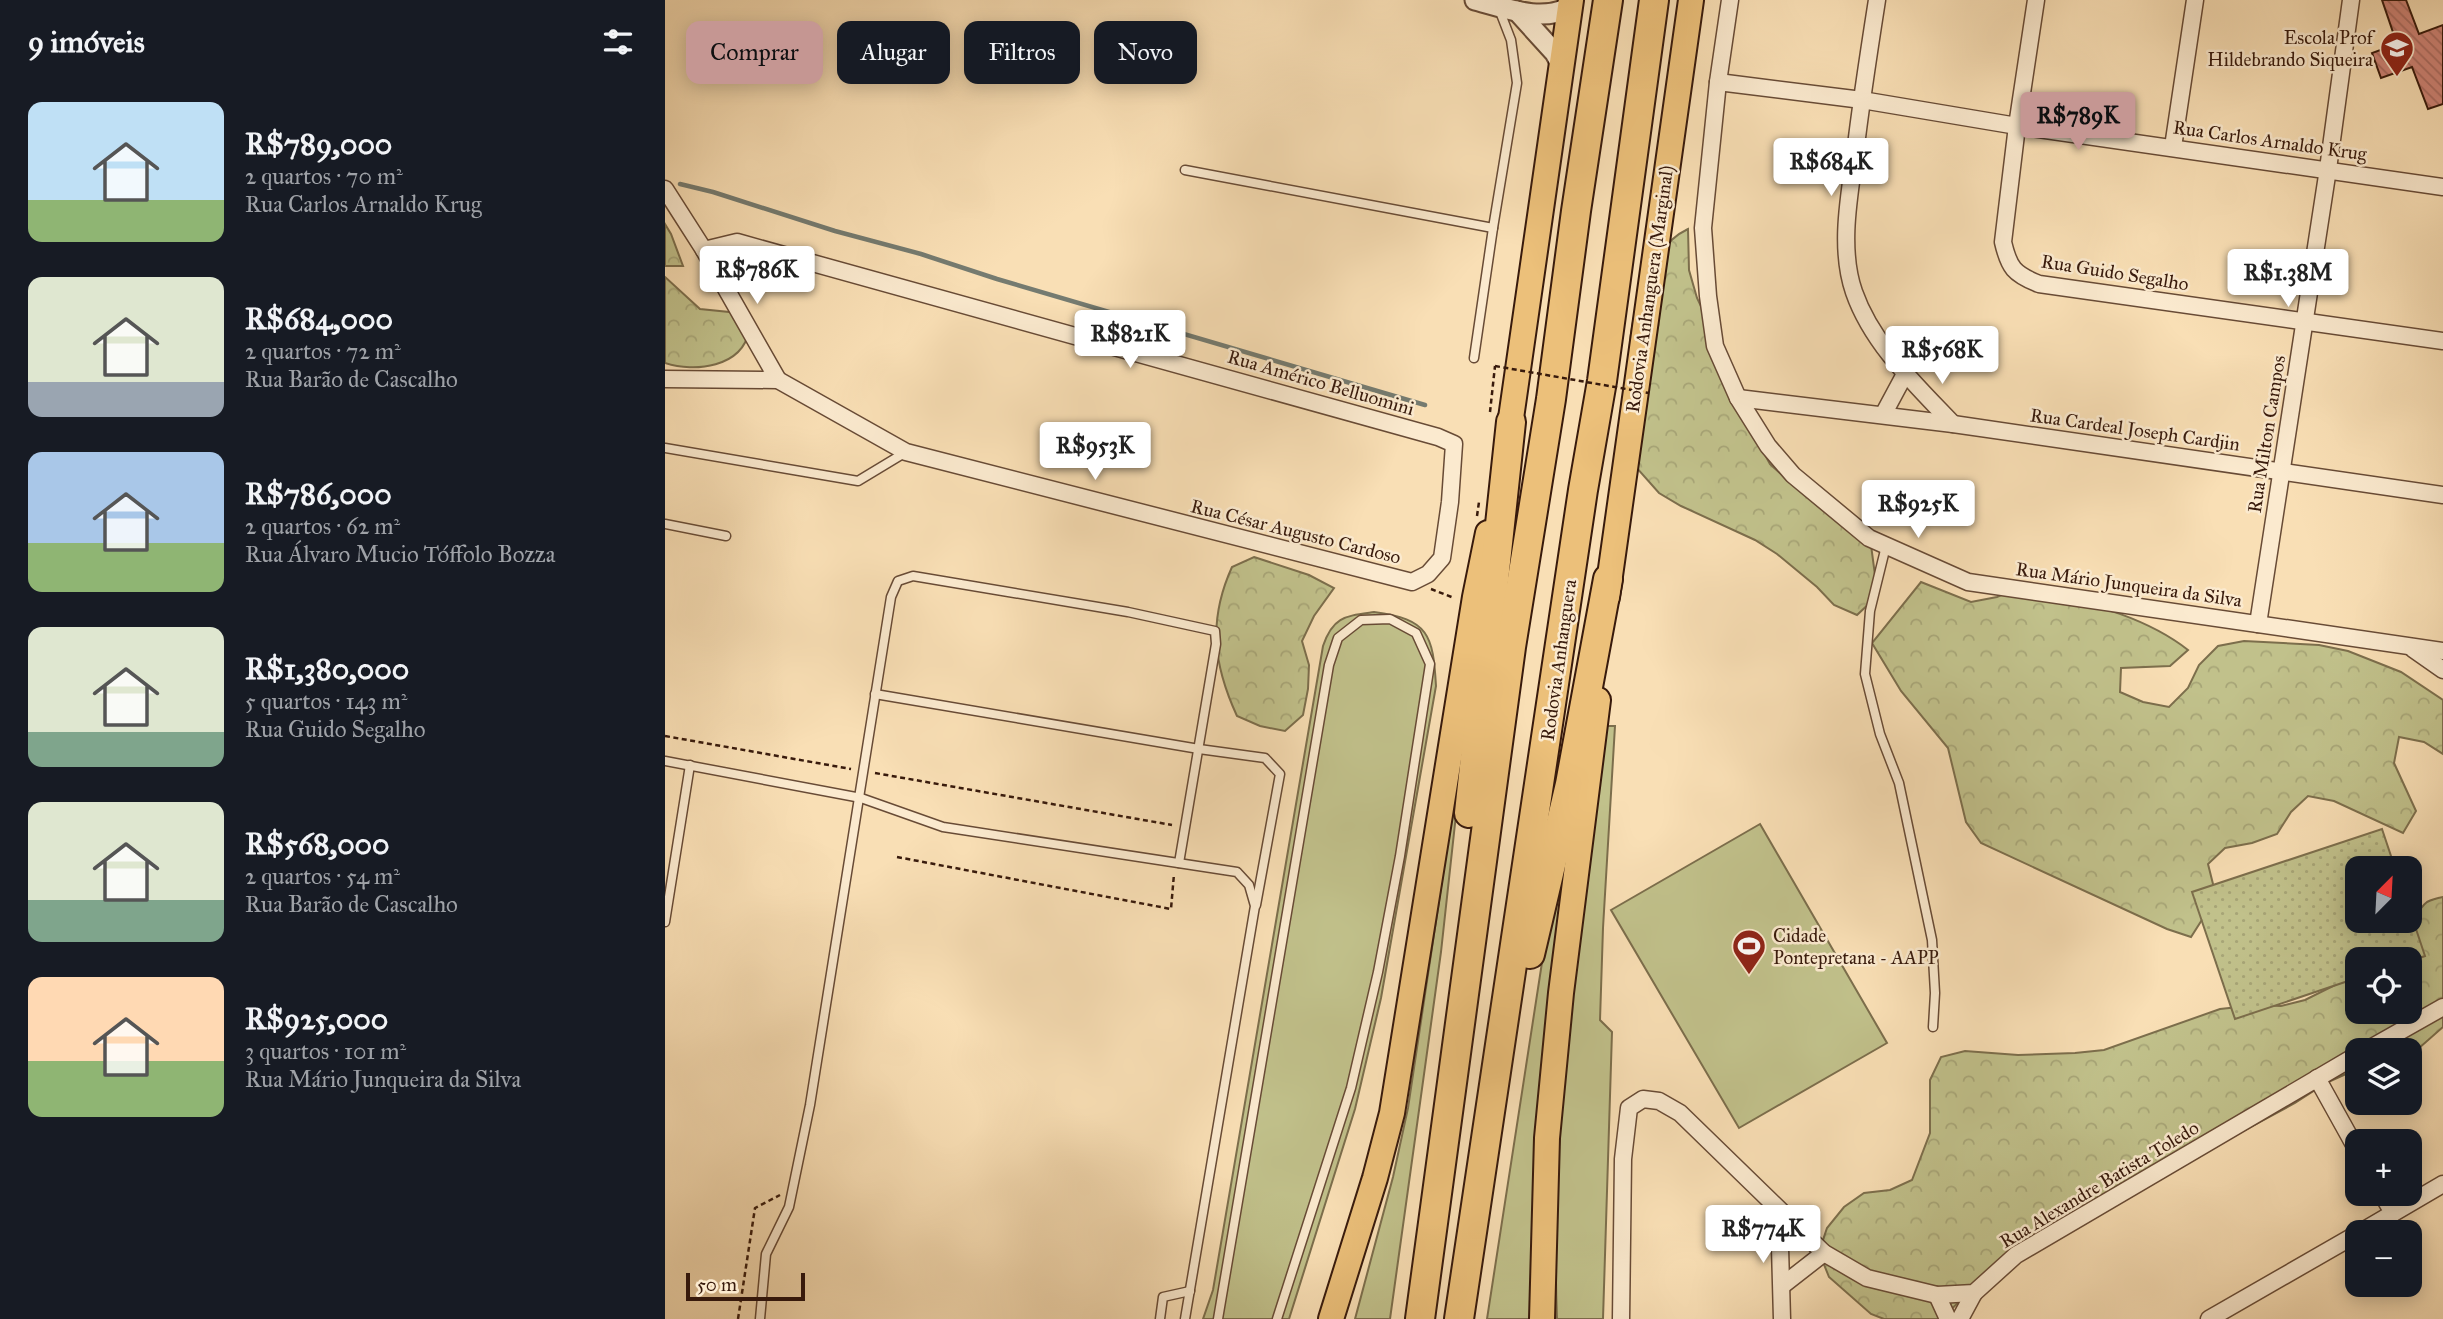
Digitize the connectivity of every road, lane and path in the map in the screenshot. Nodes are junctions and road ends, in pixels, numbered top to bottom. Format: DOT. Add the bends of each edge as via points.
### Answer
graph roads {
  1 [pos="1475,0"];
  2 [pos="1608,0"];
  3 [pos="1654,0"];
  4 [pos="1692,0"];
  5 [pos="1730,0"];
  6 [pos="1877,0"];
  7 [pos="2036,0"];
  8 [pos="2195,0"];
  9 [pos="2351,0"];
  10 [pos="1571,4"];
  11 [pos="1508,9"];
  12 [pos="1562,66"];
  13 [pos="1718,82"];
  14 [pos="1861,100"];
  15 [pos="2017,125"];
  16 [pos="2173,147"];
  17 [pos="2328,169"];
  18 [pos="1185,170"];
  19 [pos="2443,187"];
  20 [pos="665,189"];
  21 [pos="1493,228"];
  22 [pos="704,250"];
  23 [pos="2305,321"];
  24 [pos="2443,341"];
  25 [pos="1474,358"];
  26 [pos="1905,373"];
  27 [pos="665,379"];
  28 [pos="778,380"];
  29 [pos="1649,393"];
  30 [pos="1738,398"];
  31 [pos="1883,415"];
  32 [pos="1500,420"];
  33 [pos="1953,424"];
  34 [pos="665,448"];
  35 [pos="906,452"];
  36 [pos="2282,471"];
  37 [pos="1480,495"];
  38 [pos="2443,495"];
  39 [pos="1476,522"];
  40 [pos="665,524"];
  41 [pos="726,536"];
  42 [pos="1886,546"];
  43 [pos="1608,579"];
  44 [pos="1412,582"];
  45 [pos="1461,601"];
  46 [pos="2257,624"];
  47 [pos="2411,647"];
  48 [pos="2443,652"];
  49 [pos="2443,670"];
  50 [pos="875,694"];
  51 [pos="1199,749"];
  52 [pos="665,761"];
  53 [pos="689,765"];
  54 [pos="861,798"];
  55 [pos="1179,863"];
  56 [pos="1255,906"];
  57 [pos="665,922"];
  58 [pos="2443,1007"];
  59 [pos="1933,1027"];
  60 [pos="2388,1038"];
  61 [pos="2345,1062"];
  62 [pos="2317,1078"];
  63 [pos="2345,1129"];
  64 [pos="1481,1172"];
  65 [pos="2443,1185"];
  66 [pos="782,1194"];
  67 [pos="2389,1206"];
  68 [pos="1779,1211"];
  69 [pos="2393,1213"];
  70 [pos="2381,1220"];
  71 [pos="2345,1242"];
  72 [pos="1824,1253"];
  73 [pos="1783,1285"];
  74 [pos="1189,1291"];
  75 [pos="1974,1293"];
  76 [pos="1937,1295"];
  77 [pos="2240,1312"];
  78 [pos="738,1319"];
  79 [pos="760,1319"];
  80 [pos="1160,1319"];
  81 [pos="1185,1319"];
  82 [pos="1218,1319"];
  83 [pos="1277,1319"];
  84 [pos="1331,1319"];
  85 [pos="1403,1319"];
  86 [pos="1420,1319"];
  87 [pos="1459,1319"];
  88 [pos="1542,1319"];
  89 [pos="1621,1319"];
  90 [pos="1782,1319"];
  91 [pos="1948,1319"];
  92 [pos="1960,1319"];
  93 [pos="2209,1319"];
  1 -- 11 [label="street"];
  2 -- 86 [label="highway" via="1506,687"];
  3 -- 64 [label="highway, Rodovia Anhanguera" via="1602,381"];
  4 -- 43 [label="highway, Rodovia Anhanguera (Marginal)"];
  5 -- 13 [label="street, Rua Mário Junqueira da Silva"];
  6 -- 14 [label="street"];
  7 -- 15 [label="street, Rua Guido Segalho"];
  8 -- 16 [label="street"];
  9 -- 17 [label="street, Rua Milton Campos"];
  10 -- 11 [label="street" via="1544,16"];
  10 -- 12 [label="highway"];
  11 -- 12 [label="street" via="1546,42"];
  11 -- 21 [label="lane" via="1517,83"];
  12 -- 32 [label="highway"];
  13 -- 14 [label="street, Rua Carlos Arnaldo Krug"];
  13 -- 30 [label="street, Rua Mário Junqueira da Silva" via="1703,228 1707,296 1715,346"];
  14 -- 15 [label="street, Rua Carlos Arnaldo Krug"];
  14 -- 26 [label="street" via="1847,257 1854,291 1873,331"];
  15 -- 16 [label="street, Rua Carlos Arnaldo Krug"];
  15 -- 23 [label="street, Rua Guido Segalho" via="2003,242 2007,260 2018,275 2039,284"];
  16 -- 17 [label="street, Rua Carlos Arnaldo Krug"];
  17 -- 19 [label="street, Rua Carlos Arnaldo Krug"];
  17 -- 23 [label="street, Rua Milton Campos"];
  18 -- 21 [label="lane"];
  20 -- 22 [label="street"];
  21 -- 25 [label="lane"];
  22 -- 28 [label="street"];
  22 -- 44 [label="street, Rua Américo Belluomini" via="737,242 1446,440 1454,444 1442,558 1428,574"];
  23 -- 24 [label="street, Rua Guido Segalho"];
  23 -- 36 [label="street, Rua Milton Campos"];
  26 -- 31 [label="street"];
  26 -- 33 [label="street"];
  27 -- 28 [label="street"];
  28 -- 35 [label="street, Rua César Augusto Cardoso"];
  29 -- 32 [label="path, bridge" via="1495,366"];
  30 -- 31 [label="street, Rua Cardeal Joseph Cardjin"];
  30 -- 42 [label="street, Rua Mário Junqueira da Silva" via="1767,446 1793,475 1869,538"];
  31 -- 33 [label="street, Rua Cardeal Joseph Cardjin"];
  32 -- 84 [label="highway" via="1392,1113"];
  32 -- 85 [label="highway" via="1452,968"];
  33 -- 36 [label="street, Rua Cardeal Joseph Cardjin"];
  34 -- 35 [label="lane" via="857,481"];
  35 -- 44 [label="street, Rua César Augusto Cardoso"];
  36 -- 38 [label="street, Rua Cardeal Joseph Cardjin"];
  36 -- 46 [label="street, Rua Milton Campos"];
  37 -- 39 [label="path"];
  40 -- 41 [label="lane"];
  42 -- 46 [label="street, Rua Mário Junqueira da Silva" via="1968,582"];
  42 -- 59 [label="lane" via="1870,611 1865,674 1880,734 1899,783 1932,940"];
  43 -- 64 [label="highway" via="1570,784 1504,1088"];
  43 -- 88 [label="highway, Rodovia Anhanguera (Marginal)" via="1547,1138"];
  44 -- 45 [label="path"];
  46 -- 47 [label="street, Rua Mário Junqueira da Silva"];
  47 -- 48 [label="street, Rua Mário Junqueira da Silva"];
  47 -- 49 [label="street"];
  50 -- 51 [label="lane"];
  50 -- 51 [label="lane" via="891,597 898,581 913,576 1128,612 1215,631"];
  50 -- 54 [label="lane"];
  51 -- 55 [label="lane"];
  51 -- 56 [label="lane" via="1265,758 1280,774"];
  52 -- 53 [label="lane"];
  53 -- 54 [label="lane"];
  53 -- 57 [label="lane"];
  54 -- 55 [label="lane" via="943,827"];
  54 -- 79 [label="lane" via="810,1105 789,1207 767,1254"];
  55 -- 56 [label="lane" via="1237,872 1249,885"];
  56 -- 74 [label="lane"];
  58 -- 60 [label="street"];
  61 -- 62 [label="street, Rua Alexandre Batista Toledo"];
  62 -- 63 [label="street"];
  62 -- 75 [label="street, Rua Alexandre Batista Toledo" via="2016,1255"];
  64 -- 87 [label="highway, Rodovia Anhanguera"];
  65 -- 69 [label="street"];
  66 -- 78 [label="path" via="755,1208"];
  67 -- 69 [label="street"];
  68 -- 72 [label="street"];
  68 -- 73 [label="street"];
  68 -- 89 [label="street" via="1679,1113 1660,1101 1643,1098 1629,1108 1623,1159"];
  69 -- 70 [label="street"];
  71 -- 77 [label="street"];
  72 -- 73 [label="street"];
  72 -- 76 [label="street" via="1867,1278"];
  73 -- 90 [label="street"];
  74 -- 80 [label="lane" via="1163,1297"];
  74 -- 81 [label="lane"];
  75 -- 76 [label="street"];
  75 -- 92 [label="street, Rua Alexandre Batista Toledo"];
  76 -- 91 [label="street"];
  77 -- 93 [label="street"];
  82 -- 83 [label="lane" via="1329,665 1338,638 1361,620 1390,619 1416,633 1430,664 1400,856 1351,1088"];
}
